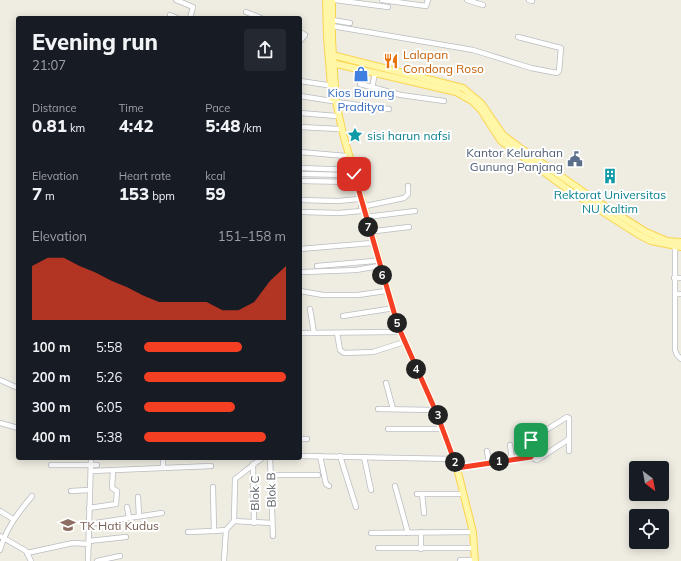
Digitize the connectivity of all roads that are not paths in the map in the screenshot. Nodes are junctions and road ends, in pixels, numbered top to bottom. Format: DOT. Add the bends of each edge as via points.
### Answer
graph roads {
  1 [pos="176,0"];
  2 [pos="326,0"];
  3 [pos="332,0"];
  4 [pos="335,0"];
  5 [pos="382,0"];
  6 [pos="428,0"];
  7 [pos="468,0"];
  8 [pos="483,5"];
  9 [pos="388,7"];
  10 [pos="246,12"];
  11 [pos="191,16"];
  12 [pos="256,16"];
  13 [pos="332,23"];
  14 [pos="350,23"];
  15 [pos="518,37"];
  16 [pos="331,55"];
  17 [pos="332,63"];
  18 [pos="375,73"];
  19 [pos="302,81"];
  20 [pos="360,84"];
  21 [pos="333,86"];
  22 [pos="372,88"];
  23 [pos="302,96"];
  24 [pos="334,101"];
  25 [pos="444,101"];
  26 [pos="389,109"];
  27 [pos="302,113"];
  28 [pos="336,116"];
  29 [pos="302,126"];
  30 [pos="339,129"];
  31 [pos="302,152"];
  32 [pos="346,156"];
  33 [pos="302,168"];
  34 [pos="352,172"];
  35 [pos="302,174"];
  36 [pos="302,181"];
  37 [pos="354,182"];
  38 [pos="408,186"];
  39 [pos="359,199"];
  40 [pos="302,200"];
  41 [pos="596,205"];
  42 [pos="362,208"];
  43 [pos="302,212"];
  44 [pos="415,212"];
  45 [pos="366,217"];
  46 [pos="409,227"];
  47 [pos="368,232"];
  48 [pos="681,242"];
  49 [pos="371,243"];
  50 [pos="678,247"];
  51 [pos="302,249"];
  52 [pos="376,264"];
  53 [pos="318,266"];
  54 [pos="303,272"];
  55 [pos="674,278"];
  56 [pos="681,278"];
  57 [pos="302,291"];
  58 [pos="384,291"];
  59 [pos="675,294"];
  60 [pos="681,294"];
  61 [pos="310,309"];
  62 [pos="388,309"];
  63 [pos="675,311"];
  64 [pos="681,311"];
  65 [pos="343,316"];
  66 [pos="675,328"];
  67 [pos="681,328"];
  68 [pos="396,332"];
  69 [pos="302,333"];
  70 [pos="314,333"];
  71 [pos="337,333"];
  72 [pos="401,343"];
  73 [pos="678,345"];
  74 [pos="406,349"];
  75 [pos="681,359"];
  76 [pos="0,380"];
  77 [pos="386,383"];
  78 [pos="16,387"];
  79 [pos="378,409"];
  80 [pos="393,409"];
  81 [pos="433,410"];
  82 [pos="438,418"];
  83 [pos="0,423"];
  84 [pos="16,427"];
  85 [pos="388,429"];
  86 [pos="444,429"];
  87 [pos="529,431"];
  88 [pos="302,439"];
  89 [pos="307,439"];
  90 [pos="530,440"];
  91 [pos="569,442"];
  92 [pos="510,445"];
  93 [pos="487,451"];
  94 [pos="569,451"];
  95 [pos="302,456"];
  96 [pos="317,456"];
  97 [pos="340,456"];
  98 [pos="364,456"];
  99 [pos="531,457"];
  100 [pos="454,459"];
  101 [pos="512,459"];
  102 [pos="91,460"];
  103 [pos="163,460"];
  104 [pos="259,460"];
  105 [pos="270,460"];
  106 [pos="489,463"];
  107 [pos="91,464"];
  108 [pos="253,464"];
  109 [pos="51,465"];
  110 [pos="97,465"];
  111 [pos="212,466"];
  112 [pos="163,467"];
  113 [pos="457,468"];
  114 [pos="113,470"];
  115 [pos="91,471"];
  116 [pos="271,475"];
  117 [pos="318,475"];
  118 [pos="329,486"];
  119 [pos="395,486"];
  120 [pos="213,487"];
  121 [pos="90,490"];
  122 [pos="372,490"];
  123 [pos="71,491"];
  124 [pos="463,494"];
  125 [pos="32,496"];
  126 [pos="138,497"];
  127 [pos="127,506"];
  128 [pos="356,507"];
  129 [pos="89,508"];
  130 [pos="0,511"];
  131 [pos="162,513"];
  132 [pos="424,513"];
  133 [pos="139,516"];
  134 [pos="129,517"];
  135 [pos="13,519"];
  136 [pos="234,521"];
  137 [pos="254,523"];
  138 [pos="272,523"];
  139 [pos="89,524"];
  140 [pos="226,530"];
  141 [pos="214,531"];
  142 [pos="188,532"];
  143 [pos="421,532"];
  144 [pos="473,532"];
  145 [pos="371,533"];
  146 [pos="408,533"];
  147 [pos="273,536"];
  148 [pos="2,537"];
  149 [pos="126,537"];
  150 [pos="89,543"];
  151 [pos="378,548"];
  152 [pos="475,548"];
  153 [pos="421,549"];
  154 [pos="0,550"];
  155 [pos="27,553"];
  156 [pos="120,556"];
  157 [pos="460,560"];
  158 [pos="475,560"];
  159 [pos="31,561"];
  160 [pos="88,561"];
  161 [pos="97,561"];
  162 [pos="224,561"];
  1 -- 11 [label="street" via="193,7"];
  2 -- 16 [label="main road"];
  3 -- 13 [label="main road"];
  4 -- 9 [label="street"];
  5 -- 6 [label="street" via="426,6"];
  7 -- 8 [label="street"];
  10 -- 12 [label="street"];
  13 -- 14 [label="street"];
  13 -- 15 [label="street" via="473,50 531,68 557,73 559,71 560,48"];
  13 -- 16 [label="main road"];
  16 -- 17 [label="main road"];
  16 -- 41 [label="main road" via="463,88 481,103 503,135"];
  17 -- 18 [label="main road"];
  17 -- 21 [label="main road"];
  18 -- 22 [label="street"];
  18 -- 41 [label="main road" via="449,89 472,101 481,110 501,141"];
  19 -- 21 [label="street"];
  20 -- 22 [label="street"];
  21 -- 24 [label="main road"];
  22 -- 25 [label="street"];
  23 -- 24 [label="street"];
  24 -- 26 [label="street"];
  24 -- 28 [label="main road"];
  24 -- 34 [label="main road"];
  27 -- 28 [label="street"];
  28 -- 30 [label="main road"];
  29 -- 30 [label="street"];
  30 -- 32 [label="main road"];
  31 -- 32 [label="street"];
  32 -- 34 [label="main road"];
  33 -- 34 [label="street"];
  34 -- 35 [label="street"];
  34 -- 37 [label="main road"];
  34 -- 42 [label="main road"];
  36 -- 37 [label="street"];
  37 -- 39 [label="main road"];
  38 -- 42 [label="street" via="408,194 404,198"];
  39 -- 40 [label="street"];
  39 -- 42 [label="main road"];
  41 -- 48 [label="main road" via="646,232"];
  41 -- 50 [label="main road" via="639,235 651,241"];
  42 -- 43 [label="street" via="339,213"];
  42 -- 45 [label="main road"];
  42 -- 47 [label="main road"];
  44 -- 45 [label="street"];
  45 -- 47 [label="main road"];
  46 -- 47 [label="street"];
  47 -- 49 [label="main road"];
  49 -- 51 [label="street"];
  49 -- 52 [label="main road"];
  50 -- 55 [label="street"];
  52 -- 53 [label="street"];
  52 -- 54 [label="street"];
  52 -- 58 [label="main road"];
  55 -- 56 [label="street"];
  55 -- 59 [label="street"];
  57 -- 58 [label="street" via="358,295"];
  58 -- 62 [label="main road"];
  58 -- 74 [label="main road"];
  59 -- 60 [label="street"];
  59 -- 63 [label="street"];
  61 -- 70 [label="street"];
  62 -- 65 [label="street"];
  62 -- 68 [label="main road"];
  63 -- 64 [label="street"];
  63 -- 66 [label="street"];
  66 -- 67 [label="street"];
  66 -- 73 [label="street"];
  68 -- 71 [label="street"];
  68 -- 72 [label="main road"];
  69 -- 70 [label="street"];
  70 -- 71 [label="street"];
  71 -- 72 [label="street" via="340,350 344,353 373,352"];
  72 -- 74 [label="main road"];
  73 -- 75 [label="street" via="676,353"];
  74 -- 81 [label="main road"];
  74 -- 82 [label="main road"];
  76 -- 78 [label="street"];
  77 -- 80 [label="street"];
  79 -- 80 [label="street"];
  80 -- 81 [label="street"];
  81 -- 82 [label="main road"];
  82 -- 86 [label="main road"];
  83 -- 84 [label="street"];
  85 -- 86 [label="street"];
  86 -- 100 [label="main road"];
  87 -- 90 [label="street"];
  88 -- 89 [label="street"];
  90 -- 91 [label="street" via="567,417"];
  90 -- 99 [label="street"];
  91 -- 94 [label="street"];
  91 -- 99 [label="street" via="538,460"];
  92 -- 101 [label="street"];
  93 -- 106 [label="street"];
  95 -- 96 [label="street"];
  96 -- 97 [label="street"];
  96 -- 118 [label="street" via="326,484"];
  97 -- 98 [label="street"];
  97 -- 128 [label="street"];
  98 -- 100 [label="street"];
  98 -- 122 [label="street"];
  99 -- 101 [label="street"];
  100 -- 113 [label="main road"];
  101 -- 106 [label="street"];
  102 -- 107 [label="street"];
  103 -- 112 [label="street"];
  104 -- 108 [label="street"];
  105 -- 116 [label="street, Blok B"];
  106 -- 113 [label="street"];
  107 -- 109 [label="street"];
  107 -- 110 [label="street"];
  107 -- 115 [label="street"];
  108 -- 136 [label="street" via="235,479"];
  108 -- 137 [label="street, Blok C"];
  111 -- 112 [label="street"];
  112 -- 114 [label="street"];
  113 -- 124 [label="main road"];
  114 -- 115 [label="street"];
  114 -- 129 [label="street" via="112,488 117,492 116,505"];
  115 -- 121 [label="street"];
  116 -- 117 [label="street"];
  116 -- 138 [label="street, Blok B"];
  119 -- 146 [label="street"];
  120 -- 141 [label="street"];
  121 -- 123 [label="street"];
  121 -- 129 [label="street"];
  124 -- 132 [label="street" via="419,494"];
  124 -- 144 [label="main road"];
  125 -- 135 [label="street"];
  126 -- 133 [label="street"];
  127 -- 134 [label="street"];
  129 -- 139 [label="street"];
  130 -- 135 [label="street"];
  131 -- 133 [label="street"];
  133 -- 134 [label="street"];
  134 -- 139 [label="street"];
  135 -- 148 [label="street"];
  136 -- 137 [label="street"];
  136 -- 140 [label="street"];
  137 -- 138 [label="street"];
  138 -- 147 [label="street, Blok B"];
  139 -- 150 [label="street"];
  140 -- 141 [label="street"];
  140 -- 162 [label="street"];
  141 -- 142 [label="street"];
  143 -- 144 [label="street"];
  143 -- 146 [label="street"];
  143 -- 153 [label="street"];
  144 -- 152 [label="main road"];
  145 -- 146 [label="street"];
  148 -- 154 [label="street"];
  148 -- 155 [label="street"];
  149 -- 150 [label="street"];
  150 -- 155 [label="street" via="73,543"];
  150 -- 160 [label="street"];
  151 -- 153 [label="street"];
  152 -- 153 [label="street"];
  152 -- 158 [label="main road"];
  155 -- 159 [label="street"];
  156 -- 161 [label="street"];
  157 -- 158 [label="street"];
}
